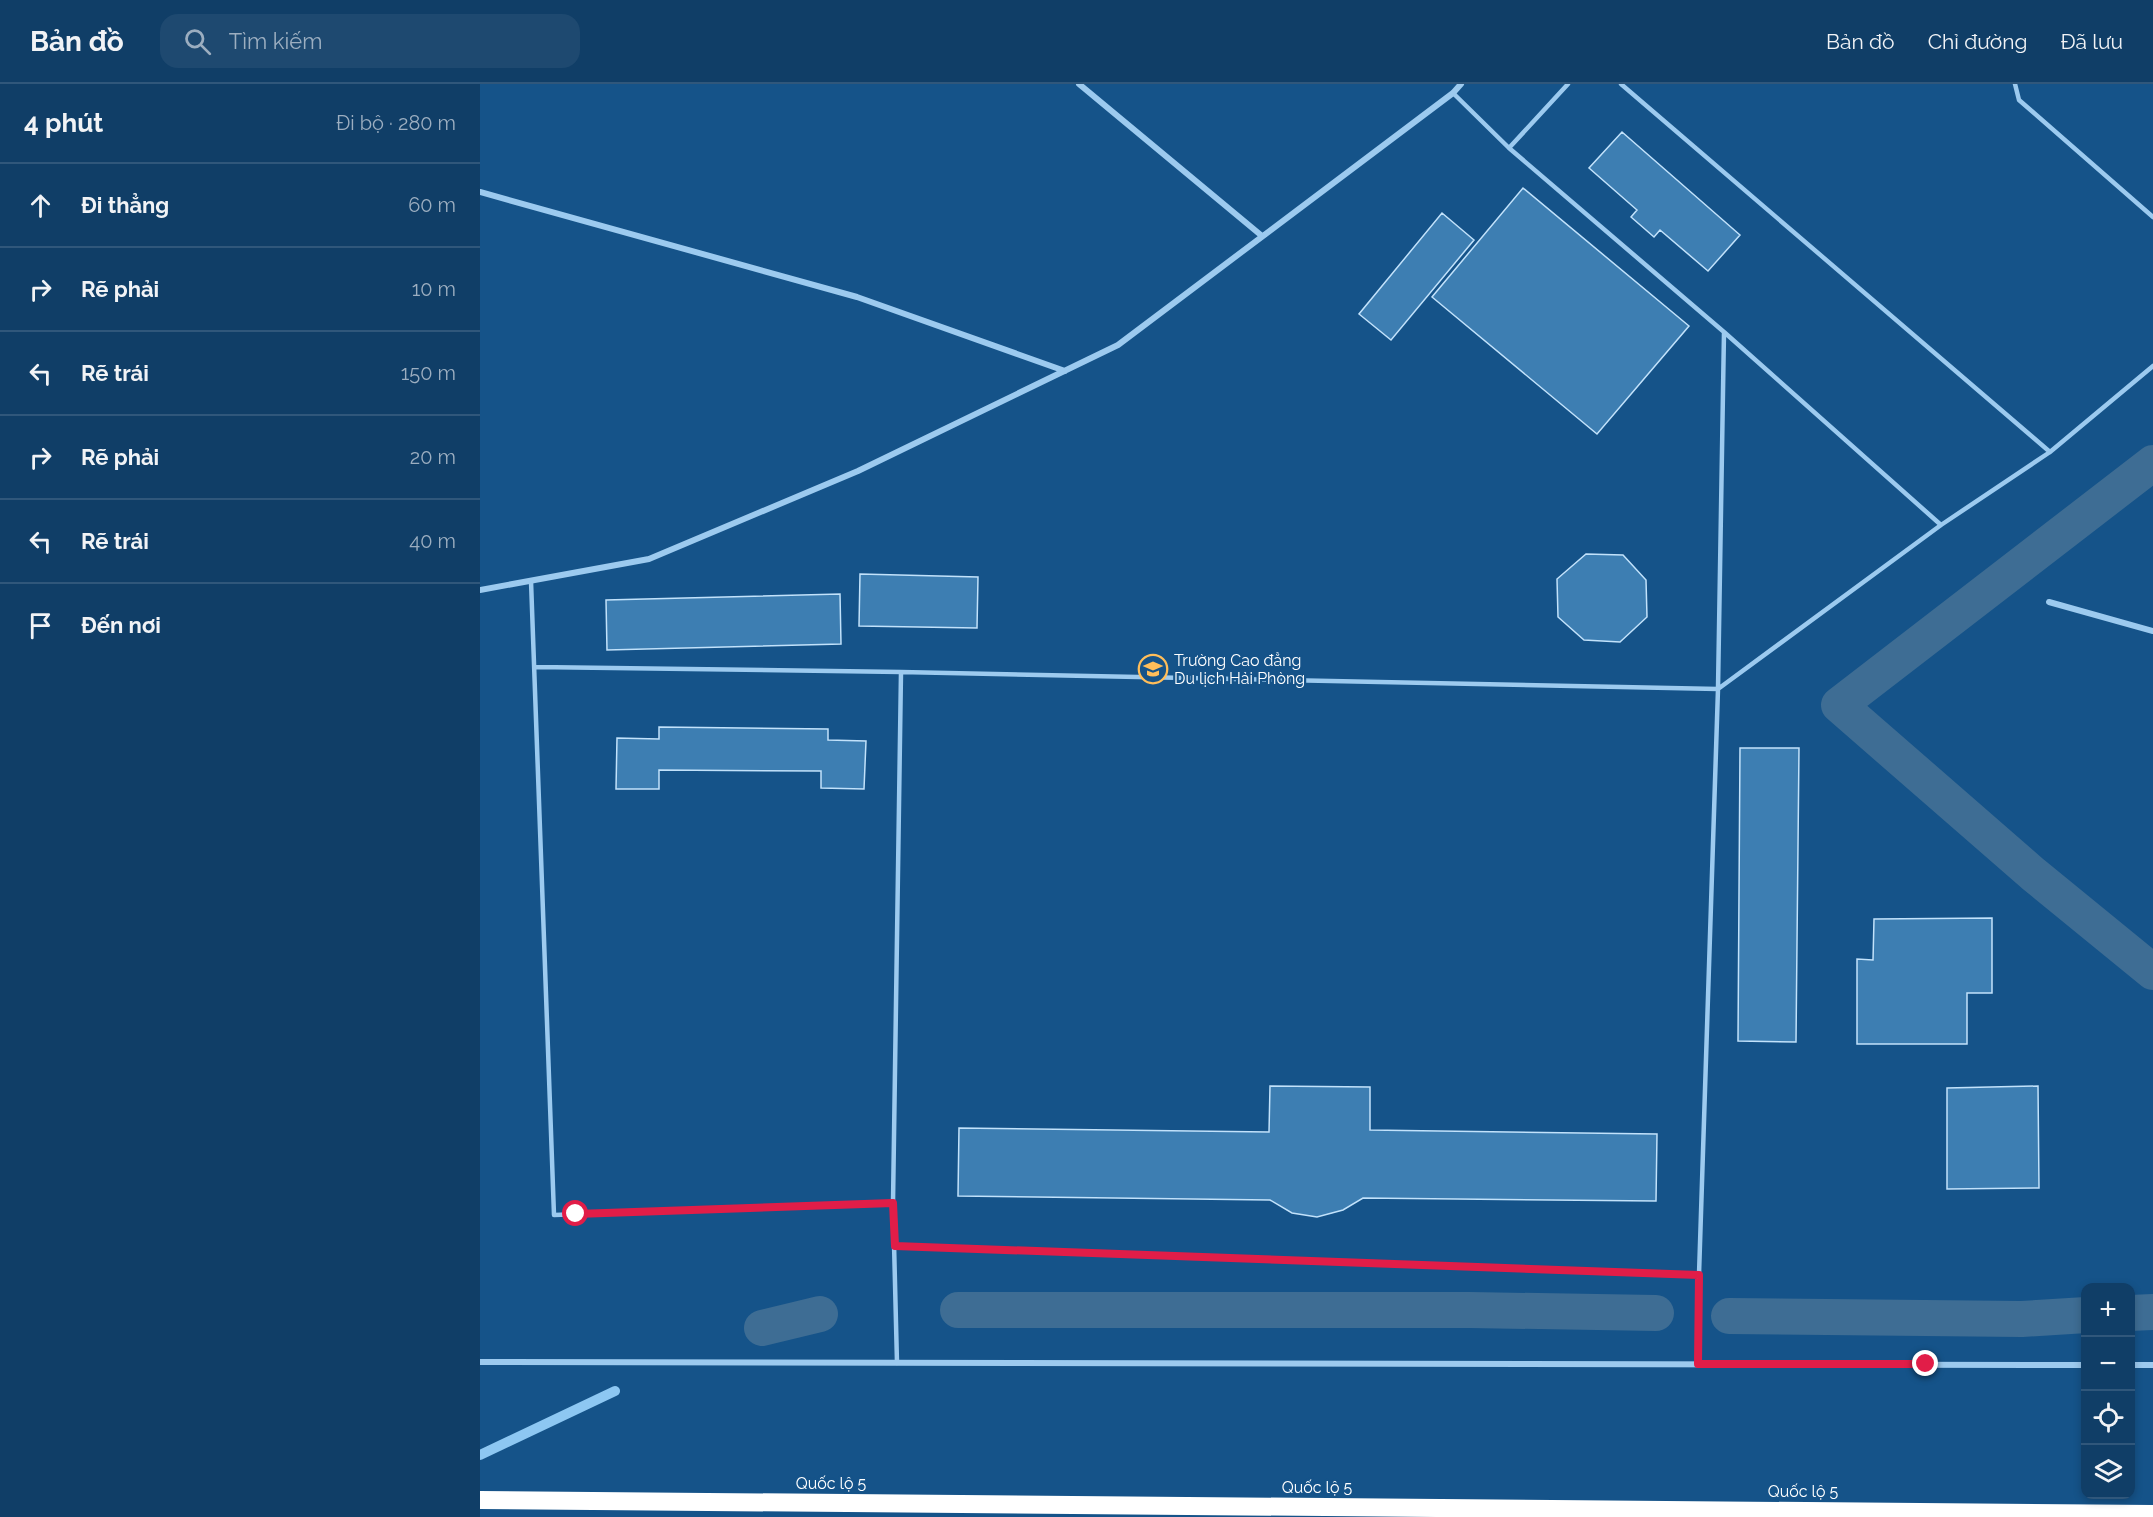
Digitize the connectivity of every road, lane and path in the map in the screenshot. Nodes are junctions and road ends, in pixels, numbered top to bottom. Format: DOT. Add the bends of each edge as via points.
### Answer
graph roads {
  1 [pos="1079,84"];
  2 [pos="1461,84"];
  3 [pos="1568,84"];
  4 [pos="1622,84"];
  5 [pos="2015,84"];
  6 [pos="1453,93"];
  7 [pos="1509,148"];
  8 [pos="480,192"];
  9 [pos="2153,217"];
  10 [pos="1262,236"];
  11 [pos="1724,332"];
  12 [pos="2153,366"];
  13 [pos="1065,371"];
  14 [pos="2050,452"];
  15 [pos="1941,525"];
  16 [pos="531,581"];
  17 [pos="480,590"];
  18 [pos="2049,602"];
  19 [pos="2153,631"];
  20 [pos="536,667"];
  21 [pos="901,672"];
  22 [pos="1718,689"];
  23 [pos="893,1203"];
  24 [pos="895,1246"];
  25 [pos="1699,1275"];
  26 [pos="480,1362"];
  27 [pos="897,1363"];
  28 [pos="1698,1364"];
  29 [pos="2081,1365"];
  30 [pos="2135,1365"];
  31 [pos="2153,1365"];
  32 [pos="480,1500"];
  33 [pos="2153,1514"];
  1 -- 10 [label="street"];
  2 -- 6 [label="street"];
  3 -- 7 [label="lane"];
  4 -- 14 [label="lane"];
  5 -- 9 [label="lane" via="2019,100"];
  6 -- 7 [label="lane"];
  6 -- 10 [label="street"];
  7 -- 11 [label="lane"];
  8 -- 13 [label="street" via="856,297"];
  10 -- 13 [label="street" via="1118,345"];
  11 -- 15 [label="lane"];
  11 -- 22 [label="lane"];
  12 -- 14 [label="lane"];
  13 -- 16 [label="street" via="858,471 650,559"];
  14 -- 15 [label="lane"];
  15 -- 22 [label="lane"];
  16 -- 17 [label="street"];
  16 -- 20 [label="lane"];
  18 -- 19 [label="street"];
  20 -- 21 [label="lane"];
  20 -- 23 [label="lane" via="554,1215"];
  21 -- 22 [label="lane"];
  21 -- 23 [label="lane"];
  22 -- 25 [label="lane"];
  23 -- 24 [label="lane"];
  24 -- 25 [label="lane"];
  24 -- 27 [label="lane"];
  25 -- 28 [label="lane"];
  26 -- 27 [label="street"];
  27 -- 28 [label="street"];
  28 -- 29 [label="street"];
  30 -- 31 [label="street"];
  32 -- 33 [label="highway, Quốc lộ 5"];
}
